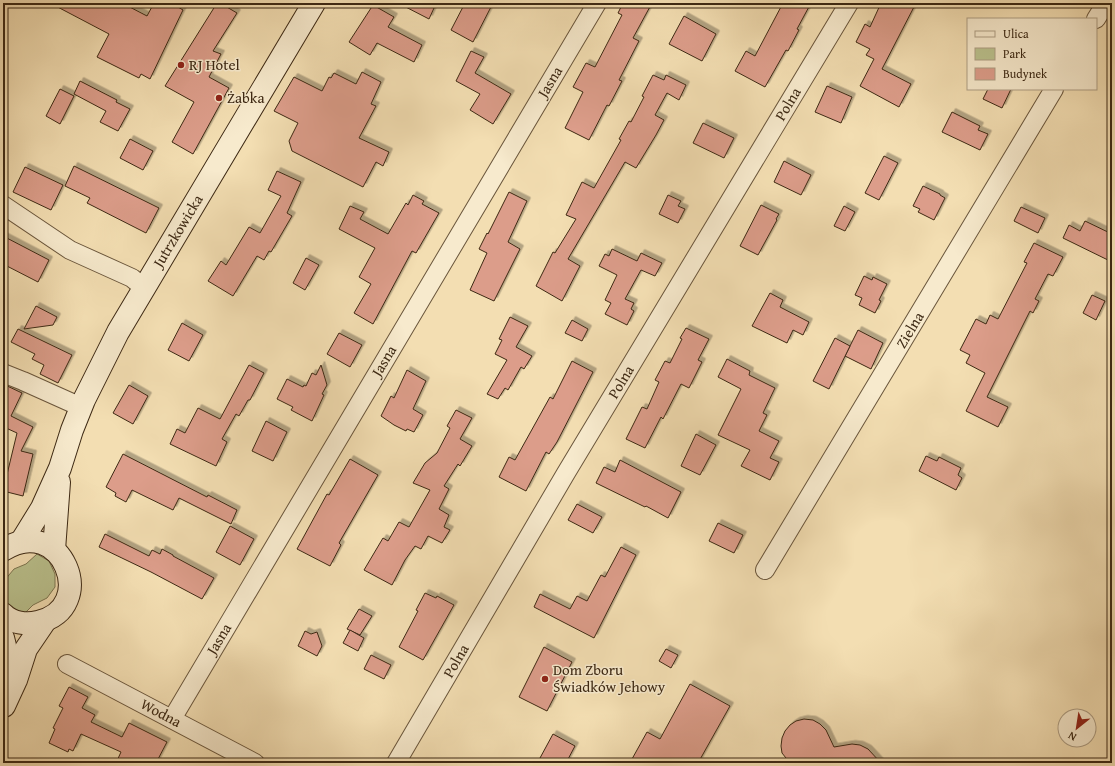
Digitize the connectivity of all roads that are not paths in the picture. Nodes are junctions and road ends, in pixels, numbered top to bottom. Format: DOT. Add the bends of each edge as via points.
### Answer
graph roads {
  1 [pos="314,3"];
  2 [pos="597,3"];
  3 [pos="849,3"];
  4 [pos="1106,3"];
  5 [pos="1097,18"];
  6 [pos="1053,90"];
  7 [pos="3,205"];
  8 [pos="144,288"];
  9 [pos="3,373"];
  10 [pos="81,407"];
  11 [pos="60,468"];
  12 [pos="12,546"];
  13 [pos="54,550"];
  14 [pos="765,570"];
  15 [pos="3,614"];
  16 [pos="44,621"];
  17 [pos="3,638"];
  18 [pos="68,664"];
  19 [pos="4,709"];
  20 [pos="172,719"];
  21 [pos="255,763"];
  22 [pos="396,763"];
  1 -- 8 [label="main road, Jutrzkowicka"];
  2 -- 20 [label="street, Jasna"];
  3 -- 22 [label="street, Polna" via="566,473"];
  4 -- 5 [label="street"];
  6 -- 14 [label="street, Zielna"];
  7 -- 8 [label="street" via="70,250 132,278"];
  8 -- 10 [label="main road, Jutrzkowicka" via="118,332"];
  9 -- 10 [label="street"];
  10 -- 11 [label="main road, Jutrzkowicka"];
  11 -- 12 [label="main road, Jutrzkowicka" via="38,517"];
  11 -- 13 [label="main road, Jutrzkowicka"];
  12 -- 13 [label="main road" via="32,542 44,544"];
  13 -- 16 [label="main road" via="67,568 69,590 60,610"];
  15 -- 16 [label="main road" via="18,623 32,624"];
  16 -- 19 [label="main road" via="26,649"];
  17 -- 19 [label="main road"];
  18 -- 20 [label="street, Wodna"];
  20 -- 21 [label="street, Wodna"];
}
